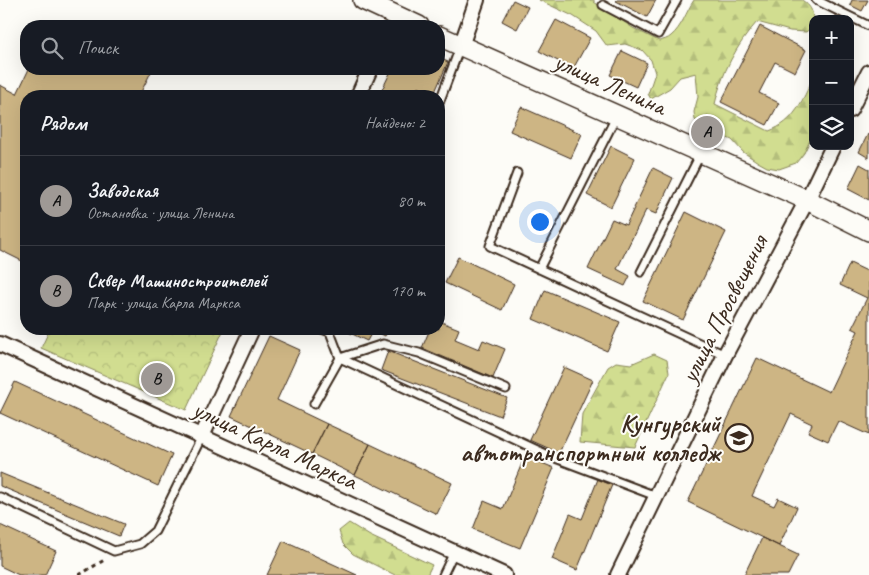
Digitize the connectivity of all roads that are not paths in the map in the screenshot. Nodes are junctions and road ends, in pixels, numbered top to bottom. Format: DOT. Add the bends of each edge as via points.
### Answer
graph roads {
  1 [pos="364,0"];
  2 [pos="477,0"];
  3 [pos="677,0"];
  4 [pos="816,0"];
  5 [pos="602,5"];
  6 [pos="391,20"];
  7 [pos="869,26"];
  8 [pos="445,39"];
  9 [pos="461,46"];
  10 [pos="869,72"];
  11 [pos="367,75"];
  12 [pos="361,90"];
  13 [pos="444,90"];
  14 [pos="852,105"];
  15 [pos="617,115"];
  16 [pos="831,150"];
  17 [pos="702,152"];
  18 [pos="518,173"];
  19 [pos="807,200"];
  20 [pos="869,231"];
  21 [pos="539,269"];
  22 [pos="642,272"];
  23 [pos="249,335"];
  24 [pos="332,335"];
  25 [pos="0,344"];
  26 [pos="725,355"];
  27 [pos="340,358"];
  28 [pos="506,389"];
  29 [pos="314,404"];
  30 [pos="202,436"];
  31 [pos="656,496"];
  32 [pos="0,497"];
  33 [pos="454,552"];
  34 [pos="443,575"];
  35 [pos="504,575"];
  36 [pos="618,575"];
  1 -- 6 [label="street"];
  2 -- 9 [label="street"];
  3 -- 5 [label="lane" via="658,34"];
  4 -- 7 [label="lane"];
  8 -- 9 [label="street, улица Ленина"];
  9 -- 13 [label="lane"];
  9 -- 15 [label="street, улица Ленина"];
  10 -- 14 [label="street"];
  11 -- 12 [label="street"];
  15 -- 17 [label="street, улица Ленина"];
  15 -- 21 [label="lane"];
  16 -- 19 [label="street, улица Просвещения"];
  17 -- 19 [label="street, улица Ленина"];
  17 -- 22 [label="lane"];
  18 -- 21 [label="lane" via="490,246"];
  19 -- 20 [label="street, улица Ленина"];
  19 -- 26 [label="street, улица Просвещения"];
  21 -- 26 [label="lane"];
  23 -- 30 [label="street"];
  24 -- 27 [label="lane"];
  25 -- 30 [label="street, улица Карла Маркса"];
  26 -- 31 [label="street, улица Просвещения"];
  27 -- 28 [label="lane" via="383,344 419,353"];
  27 -- 29 [label="lane"];
  27 -- 31 [label="lane" via="550,456"];
  30 -- 32 [label="lane" via="154,531 140,544 114,551"];
  30 -- 33 [label="street, улица Карла Маркса"];
  31 -- 36 [label="street, улица Просвещения"];
  33 -- 34 [label="lane"];
  33 -- 35 [label="street, улица Карла Маркса"];
}
